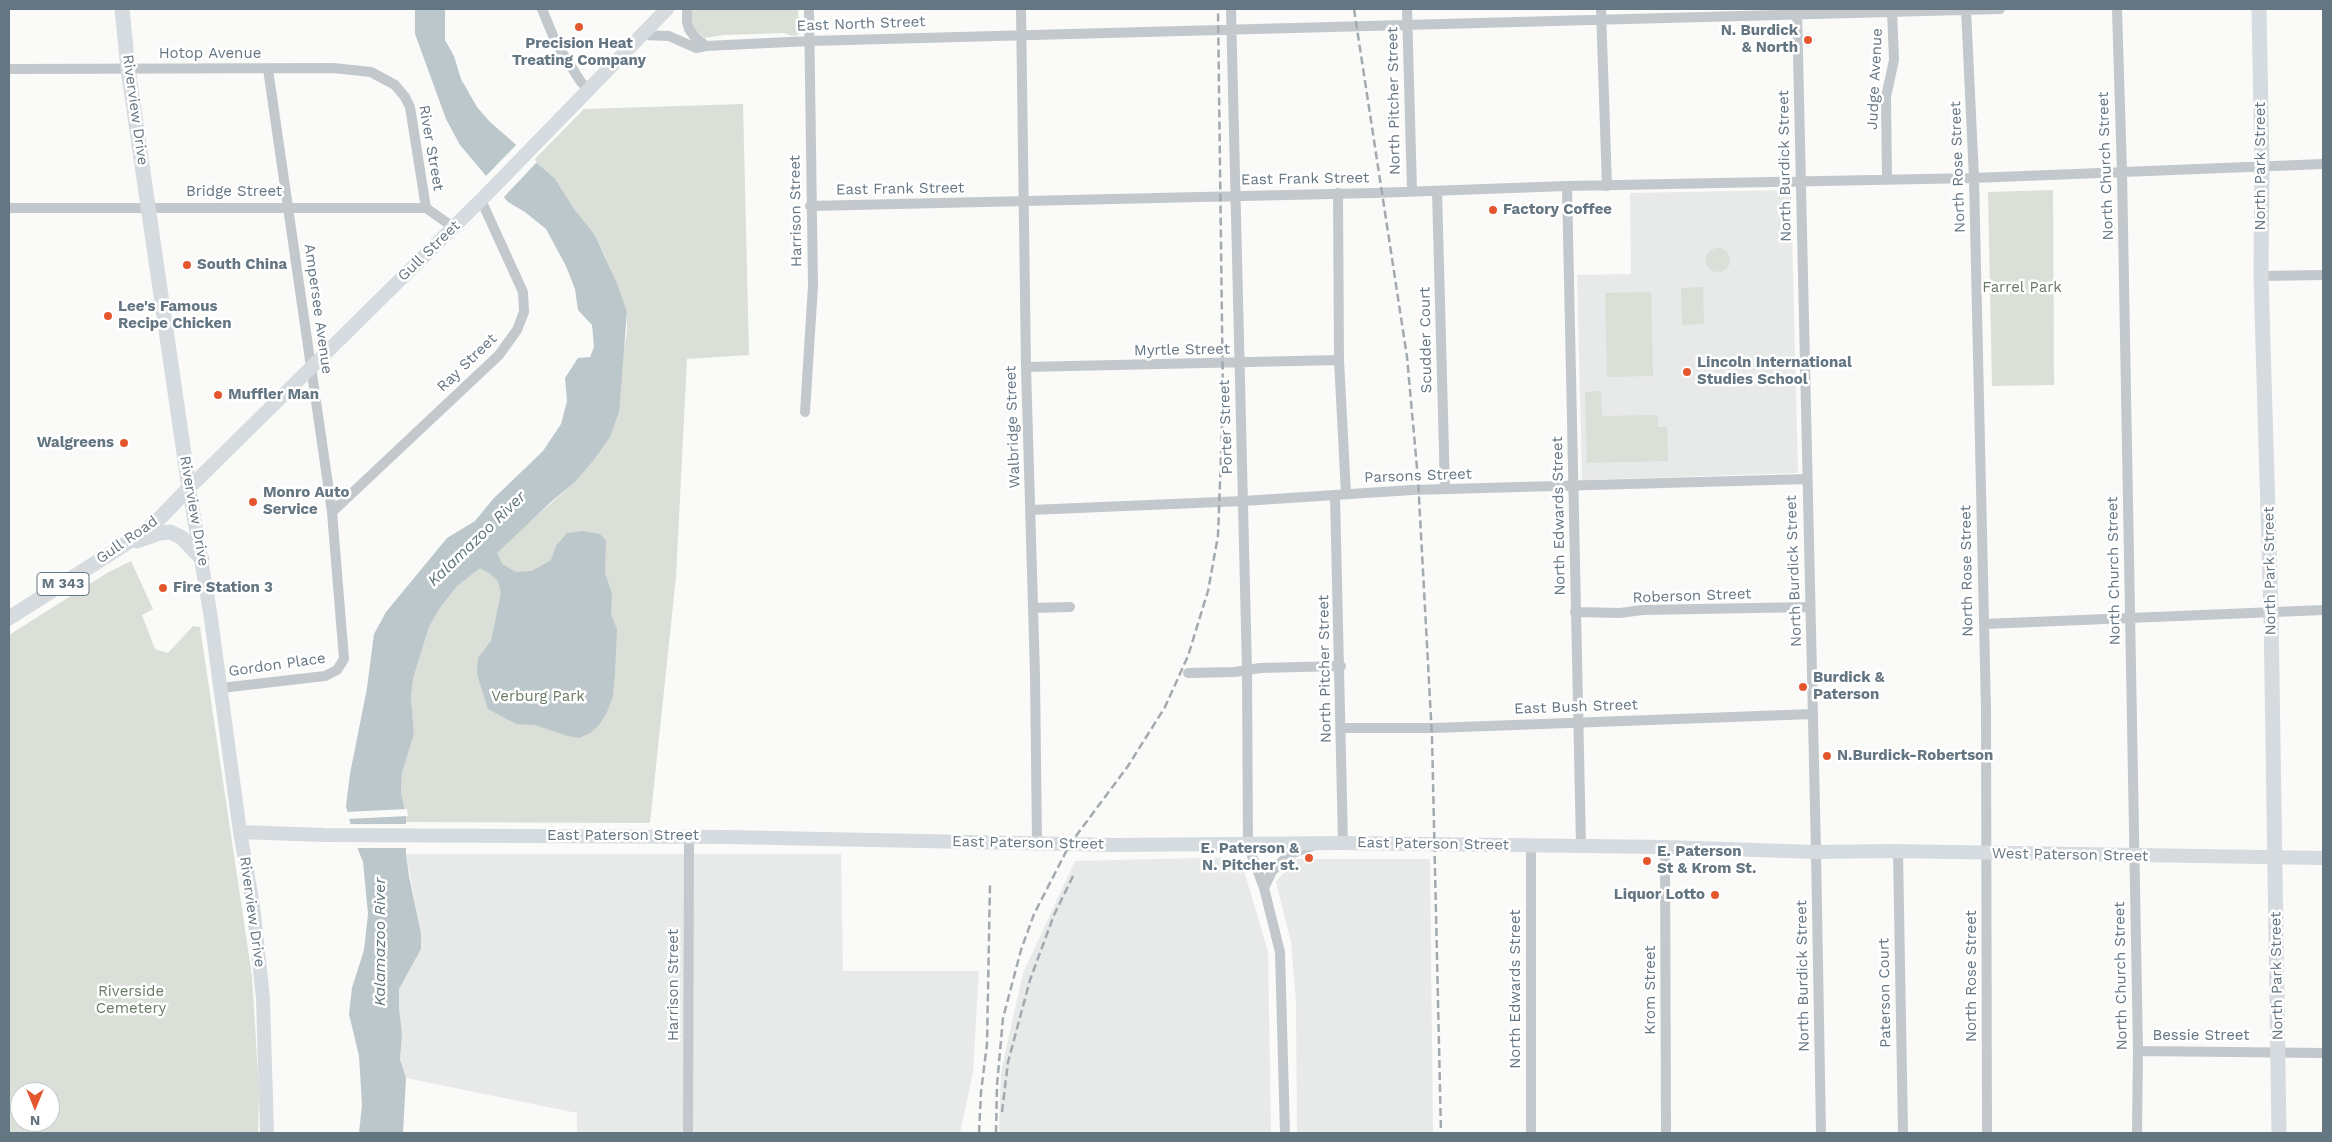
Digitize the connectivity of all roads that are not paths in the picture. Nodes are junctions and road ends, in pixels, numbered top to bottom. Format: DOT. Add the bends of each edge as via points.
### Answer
graph roads {
  1 [pos="122,9"];
  2 [pos="542,9"];
  3 [pos="687,9"];
  4 [pos="809,9"];
  5 [pos="1021,9"];
  6 [pos="1231,9"];
  7 [pos="1407,9"];
  8 [pos="1966,9"];
  9 [pos="2000,9"];
  10 [pos="2117,9"];
  11 [pos="2259,9"];
  12 [pos="668,10"];
  13 [pos="1796,11"];
  14 [pos="1892,12"];
  15 [pos="1602,14"];
  16 [pos="1408,24"];
  17 [pos="1232,29"];
  18 [pos="1022,34"];
  19 [pos="642,35"];
  20 [pos="810,40"];
  21 [pos="706,46"];
  22 [pos="9,69"];
  23 [pos="128,69"];
  24 [pos="268,69"];
  25 [pos="380,75"];
  26 [pos="589,90"];
  27 [pos="2323,164"];
  28 [pos="2262,167"];
  29 [pos="2122,172"];
  30 [pos="1974,178"];
  31 [pos="1888,179"];
  32 [pos="1800,181"];
  33 [pos="1567,186"];
  34 [pos="1607,186"];
  35 [pos="1436,191"];
  36 [pos="1412,192"];
  37 [pos="1338,193"];
  38 [pos="1236,195"];
  39 [pos="482,198"];
  40 [pos="1024,201"];
  41 [pos="810,206"];
  42 [pos="148,207"];
  43 [pos="288,207"];
  44 [pos="9,208"];
  45 [pos="426,208"];
  46 [pos="453,227"];
  47 [pos="2323,275"];
  48 [pos="2261,276"];
  49 [pos="1340,360"];
  50 [pos="1239,363"];
  51 [pos="311,365"];
  52 [pos="1026,367"];
  53 [pos="805,412"];
  54 [pos="1807,479"];
  55 [pos="1574,485"];
  56 [pos="189,488"];
  57 [pos="1445,490"];
  58 [pos="1335,494"];
  59 [pos="1346,494"];
  60 [pos="1243,501"];
  61 [pos="1030,510"];
  62 [pos="332,512"];
  63 [pos="117,549"];
  64 [pos="202,559"];
  65 [pos="1070,607"];
  66 [pos="1810,607"];
  67 [pos="1033,608"];
  68 [pos="2323,610"];
  69 [pos="1575,612"];
  70 [pos="2271,613"];
  71 [pos="9,618"];
  72 [pos="2130,619"];
  73 [pos="1984,624"];
  74 [pos="1340,666"];
  75 [pos="337,670"];
  76 [pos="1247,670"];
  77 [pos="1188,673"];
  78 [pos="221,688"];
  79 [pos="1813,714"];
  80 [pos="1578,721"];
  81 [pos="1341,728"];
  82 [pos="240,832"];
  83 [pos="689,837"];
  84 [pos="1319,843"];
  85 [pos="1343,843"];
  86 [pos="1037,844"];
  87 [pos="1248,845"];
  88 [pos="1531,845"];
  89 [pos="1581,846"];
  90 [pos="1665,847"];
  91 [pos="1816,852"];
  92 [pos="1898,852"];
  93 [pos="1987,853"];
  94 [pos="2134,856"];
  95 [pos="2275,858"];
  96 [pos="2323,858"];
  97 [pos="1264,888"];
  98 [pos="2138,1051"];
  99 [pos="2278,1052"];
  100 [pos="2323,1053"];
  101 [pos="267,1133"];
  102 [pos="688,1133"];
  103 [pos="1285,1133"];
  104 [pos="1531,1133"];
  105 [pos="1666,1133"];
  106 [pos="1820,1133"];
  107 [pos="1903,1133"];
  108 [pos="1987,1133"];
  109 [pos="2137,1133"];
  110 [pos="2279,1133"];
  1 -- 23 [label="main road, Riverview Drive"];
  2 -- 26 [label="street" via="556,43"];
  3 -- 21 [label="street" via="689,29"];
  4 -- 20 [label="street, Harrison Street"];
  5 -- 18 [label="street, Walbridge Street"];
  6 -- 17 [label="street, Porter Street"];
  7 -- 16 [label="street, North Pitcher Street"];
  8 -- 9 [label="street, East North Street"];
  8 -- 14 [label="street, East North Street"];
  8 -- 30 [label="street, North Rose Street"];
  10 -- 29 [label="street, North Church Street"];
  11 -- 28 [label="main road, North Park Street"];
  12 -- 19 [label="street, Gull Street"];
  13 -- 14 [label="street, East North Street"];
  13 -- 15 [label="street, East North Street"];
  13 -- 32 [label="street, North Burdick Street"];
  14 -- 31 [label="street, Judge Avenue" via="1894,60 1886,97"];
  15 -- 16 [label="street, East North Street"];
  15 -- 34 [label="street"];
  16 -- 17 [label="street, East North Street"];
  16 -- 36 [label="street, North Pitcher Street"];
  17 -- 18 [label="street, East North Street"];
  17 -- 38 [label="street, Porter Street"];
  18 -- 20 [label="street, East North Street"];
  18 -- 40 [label="street, Walbridge Street"];
  19 -- 21 [label="street, East North Street" via="669,36 696,48"];
  19 -- 26 [label="street, Gull Street"];
  20 -- 21 [label="street, East North Street"];
  20 -- 41 [label="street, Harrison Street"];
  22 -- 23 [label="street, Hotop Avenue"];
  23 -- 24 [label="street, Hotop Avenue"];
  23 -- 42 [label="main road, Riverview Drive"];
  24 -- 25 [label="street, Hotop Avenue" via="347,68"];
  24 -- 43 [label="street, Ampersee Avenue"];
  25 -- 45 [label="street, River Street" via="400,90 410,107"];
  26 -- 39 [label="street, Gull Street"];
  27 -- 28 [label="street, East Frank Street"];
  28 -- 29 [label="street, East Frank Street"];
  28 -- 48 [label="main road, North Park Street"];
  29 -- 30 [label="street, East Frank Street"];
  29 -- 72 [label="street, North Church Street"];
  30 -- 31 [label="street, East Frank Street"];
  30 -- 73 [label="street, North Rose Street"];
  31 -- 32 [label="street, East Frank Street"];
  32 -- 34 [label="street, East Frank Street"];
  32 -- 54 [label="street, North Burdick Street"];
  33 -- 34 [label="street, East Frank Street"];
  33 -- 35 [label="street, East Frank Street"];
  33 -- 55 [label="street, North Edwards Street"];
  35 -- 36 [label="street, East Frank Street"];
  35 -- 57 [label="street, Scudder Court"];
  36 -- 37 [label="street, East Frank Street"];
  37 -- 38 [label="street, East Frank Street"];
  37 -- 49 [label="street"];
  38 -- 40 [label="street, East Frank Street"];
  38 -- 50 [label="street, Porter Street"];
  39 -- 46 [label="street, Gull Street"];
  39 -- 62 [label="street, Ray Street" via="523,292 524,312 517,330 499,355"];
  40 -- 41 [label="street, East Frank Street"];
  40 -- 52 [label="street, Walbridge Street"];
  41 -- 53 [label="street, Harrison Street" via="813,286"];
  42 -- 43 [label="street, Bridge Street"];
  42 -- 44 [label="street, Bridge Street"];
  42 -- 56 [label="main road, Riverview Drive"];
  43 -- 45 [label="street, Bridge Street"];
  43 -- 51 [label="street, Ampersee Avenue"];
  45 -- 46 [label="street"];
  46 -- 51 [label="street, Gull Street"];
  47 -- 48 [label="street"];
  48 -- 70 [label="main road, North Park Street"];
  49 -- 50 [label="street, Myrtle Street"];
  49 -- 59 [label="street"];
  50 -- 52 [label="street, Myrtle Street"];
  50 -- 60 [label="street, Porter Street"];
  51 -- 56 [label="street, Gull Street"];
  51 -- 62 [label="street, Ampersee Avenue"];
  52 -- 61 [label="street, Walbridge Street"];
  54 -- 55 [label="street, Parsons Street"];
  54 -- 66 [label="street, North Burdick Street"];
  55 -- 57 [label="street, Parsons Street"];
  55 -- 69 [label="street, North Edwards Street"];
  56 -- 63 [label="main road, Gull Road / M 343" via="161,517"];
  56 -- 64 [label="street, Riverview Drive"];
  57 -- 59 [label="street, Parsons Street"];
  58 -- 59 [label="street, Parsons Street"];
  58 -- 60 [label="street, Parsons Street"];
  58 -- 74 [label="street, North Pitcher Street"];
  60 -- 61 [label="street, Parsons Street"];
  60 -- 76 [label="street, Porter Street"];
  61 -- 67 [label="street, Walbridge Street"];
  62 -- 75 [label="street, Ampersee Avenue" via="344,650 344,659"];
  63 -- 64 [label="main road" via="170,532 181,537"];
  63 -- 71 [label="main road, Gull Road / M 343"];
  64 -- 78 [label="street, Riverview Drive"];
  65 -- 67 [label="street"];
  66 -- 69 [label="street, Roberson Street"];
  66 -- 79 [label="street, North Burdick Street"];
  67 -- 86 [label="street, Walbridge Street"];
  68 -- 70 [label="street"];
  69 -- 80 [label="street, North Edwards Street"];
  70 -- 72 [label="street"];
  70 -- 95 [label="main road, North Park Street"];
  72 -- 73 [label="street"];
  72 -- 94 [label="street, North Church Street"];
  73 -- 93 [label="street, North Rose Street"];
  74 -- 76 [label="street"];
  74 -- 81 [label="street, North Pitcher Street"];
  75 -- 78 [label="street, Gordon Place" via="306,679"];
  76 -- 77 [label="street"];
  76 -- 87 [label="street, Porter Street"];
  78 -- 82 [label="street, Riverview Drive"];
  79 -- 80 [label="street, East Bush Street"];
  79 -- 91 [label="street, North Burdick Street"];
  80 -- 81 [label="street, East Bush Street" via="1434,728"];
  80 -- 89 [label="street, North Edwards Street"];
  81 -- 85 [label="street, North Pitcher Street"];
  82 -- 83 [label="street, East Paterson Street"];
  82 -- 101 [label="street, Riverview Drive" via="253,905 263,998"];
  83 -- 86 [label="street, East Paterson Street"];
  83 -- 102 [label="street, Harrison Street"];
  84 -- 85 [label="street, East Paterson Street"];
  84 -- 87 [label="street, East Paterson Street"];
  84 -- 97 [label="street" via="1290,854 1272,871"];
  85 -- 88 [label="street, East Paterson Street"];
  86 -- 87 [label="street, East Paterson Street"];
  87 -- 97 [label="street"];
  88 -- 89 [label="street, East Paterson Street"];
  88 -- 104 [label="street, North Edwards Street"];
  89 -- 90 [label="street, East Paterson Street"];
  90 -- 91 [label="street, East Paterson Street"];
  90 -- 105 [label="street, Krom Street"];
  91 -- 92 [label="street, West Paterson Street"];
  91 -- 106 [label="street, North Burdick Street"];
  92 -- 93 [label="street, West Paterson Street"];
  92 -- 107 [label="street, Paterson Court"];
  93 -- 94 [label="street, West Paterson Street"];
  93 -- 108 [label="street, North Rose Street"];
  94 -- 95 [label="street, West Paterson Street"];
  94 -- 98 [label="street, North Church Street"];
  95 -- 96 [label="street, West Paterson Street"];
  95 -- 99 [label="main road, North Park Street"];
  97 -- 103 [label="street" via="1280,952"];
  98 -- 99 [label="street, Bessie Street"];
  98 -- 109 [label="street, North Church Street"];
  99 -- 100 [label="street, Bessie Street"];
  99 -- 110 [label="main road, North Park Street"];
}
